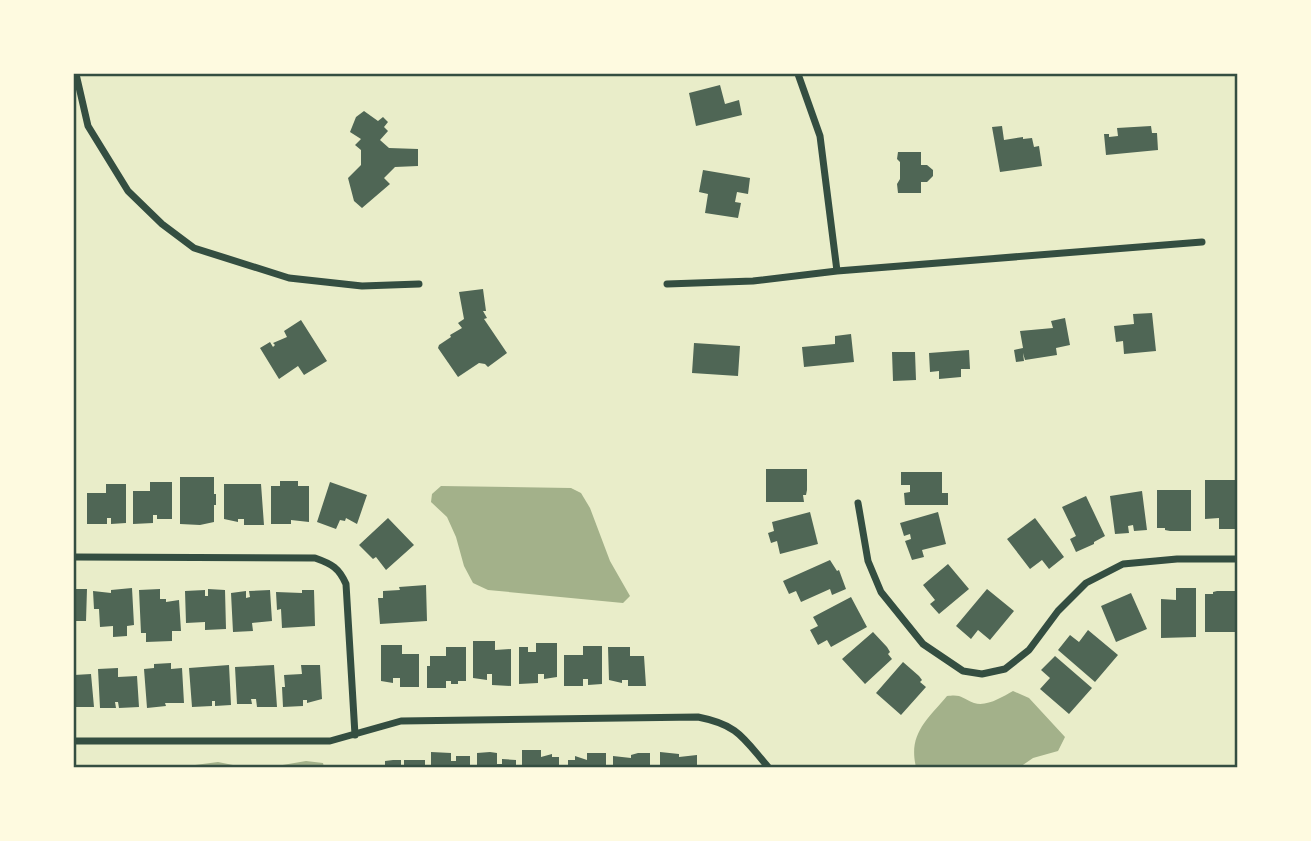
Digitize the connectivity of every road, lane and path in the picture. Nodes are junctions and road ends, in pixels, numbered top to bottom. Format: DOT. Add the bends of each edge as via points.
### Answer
graph roads {
  1 [pos="76,74"];
  2 [pos="798,74"];
  3 [pos="1202,242"];
  4 [pos="837,271"];
  5 [pos="419,284"];
  6 [pos="667,284"];
  7 [pos="858,503"];
  8 [pos="74,557"];
  9 [pos="1237,559"];
  10 [pos="355,735"];
  11 [pos="74,741"];
  12 [pos="769,768"];
  1 -- 5 [label="street" via="88,126 128,191 194,248 289,278 362,285"];
  2 -- 4 [label="street" via="820,136"];
  3 -- 4 [label="street"];
  4 -- 6 [label="street" via="753,281"];
  7 -- 9 [label="street" via="868,561 881,592 923,644 972,673 1004,670 1029,650 1086,583 1123,564"];
  8 -- 10 [label="street" via="316,558 333,564 346,584"];
  10 -- 11 [label="street" via="330,740"];
  10 -- 12 [label="street" via="401,721 437,719 698,717 720,721 737,731"];
}
